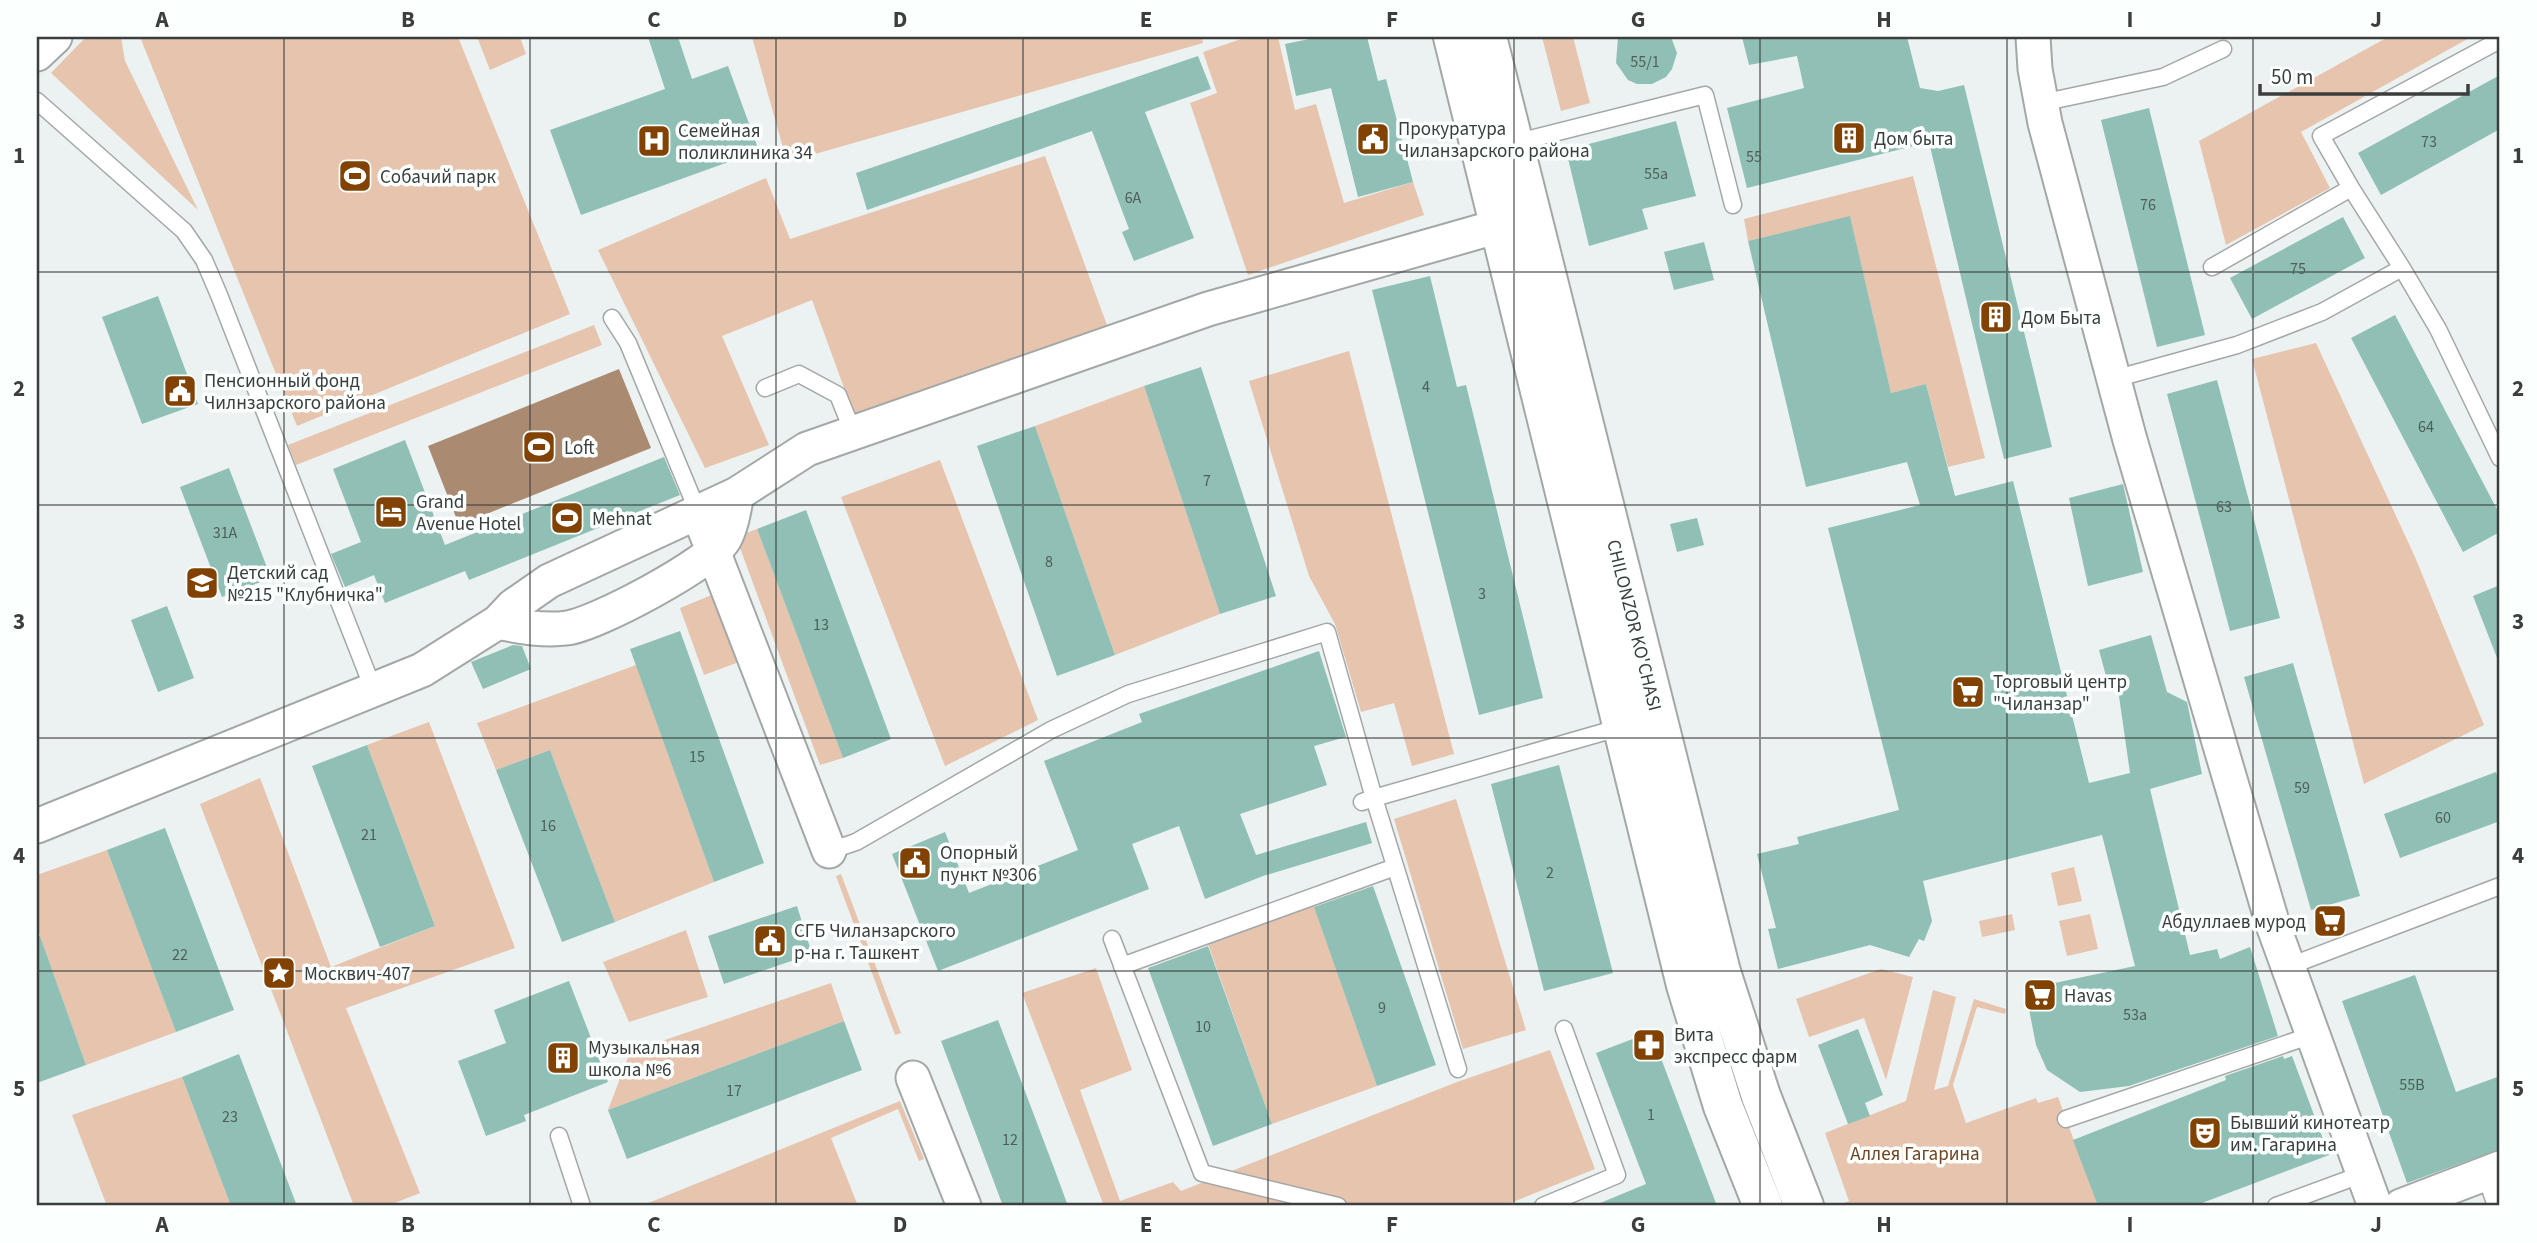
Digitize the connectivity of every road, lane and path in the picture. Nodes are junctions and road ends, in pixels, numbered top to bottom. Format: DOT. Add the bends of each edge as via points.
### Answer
graph roads {
  1 [pos="55,37"];
  2 [pos="1452,37"];
  3 [pos="1487,37"];
  4 [pos="2033,37"];
  5 [pos="2500,40"];
  6 [pos="2223,49"];
  7 [pos="37,54"];
  8 [pos="37,101"];
  9 [pos="2041,103"];
  10 [pos="1514,143"];
  11 [pos="2351,188"];
  12 [pos="1733,205"];
  13 [pos="1516,222"];
  14 [pos="2212,267"];
  15 [pos="2402,268"];
  16 [pos="612,317"];
  17 [pos="2113,379"];
  18 [pos="765,388"];
  19 [pos="853,432"];
  20 [pos="2500,458"];
  21 [pos="737,494"];
  22 [pos="698,512"];
  23 [pos="711,551"];
  24 [pos="549,580"];
  25 [pos="498,622"];
  26 [pos="568,628"];
  27 [pos="374,691"];
  28 [pos="1640,721"];
  29 [pos="1368,800"];
  30 [pos="37,826"];
  31 [pos="829,851"];
  32 [pos="1395,867"];
  33 [pos="2500,886"];
  34 [pos="1112,939"];
  35 [pos="1122,966"];
  36 [pos="2287,967"];
  37 [pos="1564,1029"];
  38 [pos="2312,1035"];
  39 [pos="1458,1069"];
  40 [pos="914,1078"];
  41 [pos="2066,1119"];
  42 [pos="559,1136"];
  43 [pos="2493,1171"];
  44 [pos="2363,1174"];
  45 [pos="582,1206"];
  46 [pos="964,1206"];
  47 [pos="1338,1206"];
  48 [pos="1543,1206"];
  49 [pos="1763,1206"];
  50 [pos="1804,1206"];
  51 [pos="2276,1206"];
  52 [pos="2375,1206"];
  53 [pos="2401,1206"];
  54 [pos="2496,1206"];
  1 -- 7 [label="street"];
  2 -- 13 [label="main road, CHILONZOR KO'CHASI"];
  3 -- 10 [label="main road, CHILONZOR KO'CHASI"];
  4 -- 9 [label="street"];
  5 -- 11 [label="lane" via="2321,136"];
  6 -- 9 [label="lane" via="2163,77"];
  8 -- 27 [label="lane" via="194,243 219,295"];
  9 -- 17 [label="street"];
  10 -- 12 [label="lane" via="1704,95"];
  10 -- 13 [label="main road, CHILONZOR KO'CHASI"];
  11 -- 14 [label="lane"];
  11 -- 15 [label="lane"];
  13 -- 19 [label="street" via="1208,309"];
  13 -- 28 [label="main road, CHILONZOR KO'CHASI"];
  15 -- 17 [label="lane" via="2322,312 2237,345"];
  15 -- 20 [label="lane" via="2438,329"];
  16 -- 22 [label="lane" via="628,343"];
  17 -- 36 [label="street" via="2194,666"];
  18 -- 19 [label="lane" via="799,374 838,396"];
  19 -- 21 [label="street" via="807,449"];
  21 -- 22 [label="street"];
  21 -- 23 [label="street" via="723,542"];
  22 -- 23 [label="street"];
  22 -- 24 [label="street"];
  23 -- 26 [label="street" via="665,585"];
  23 -- 31 [label="street"];
  24 -- 25 [label="street"];
  24 -- 26 [label="street"];
  25 -- 26 [label="street"];
  25 -- 27 [label="street" via="422,670"];
  27 -- 30 [label="street"];
  28 -- 29 [label="lane"];
  28 -- 49 [label="main road, CHILONZOR KO'CHASI" via="1703,1043"];
  28 -- 50 [label="main road, CHILONZOR KO'CHASI" via="1761,1096"];
  29 -- 31 [label="lane" via="1327,632 1128,694 1051,730 856,842"];
  29 -- 32 [label="lane"];
  32 -- 35 [label="lane"];
  32 -- 39 [label="lane"];
  33 -- 36 [label="lane"];
  34 -- 35 [label="lane"];
  35 -- 47 [label="lane" via="1202,1173"];
  36 -- 38 [label="street"];
  37 -- 48 [label="lane" via="1617,1175"];
  38 -- 41 [label="lane"];
  38 -- 44 [label="street"];
  40 -- 46 [label="street"];
  42 -- 45 [label="lane"];
  43 -- 53 [label="street"];
  43 -- 54 [label="lane"];
  44 -- 51 [label="lane"];
  44 -- 52 [label="street"];
}
